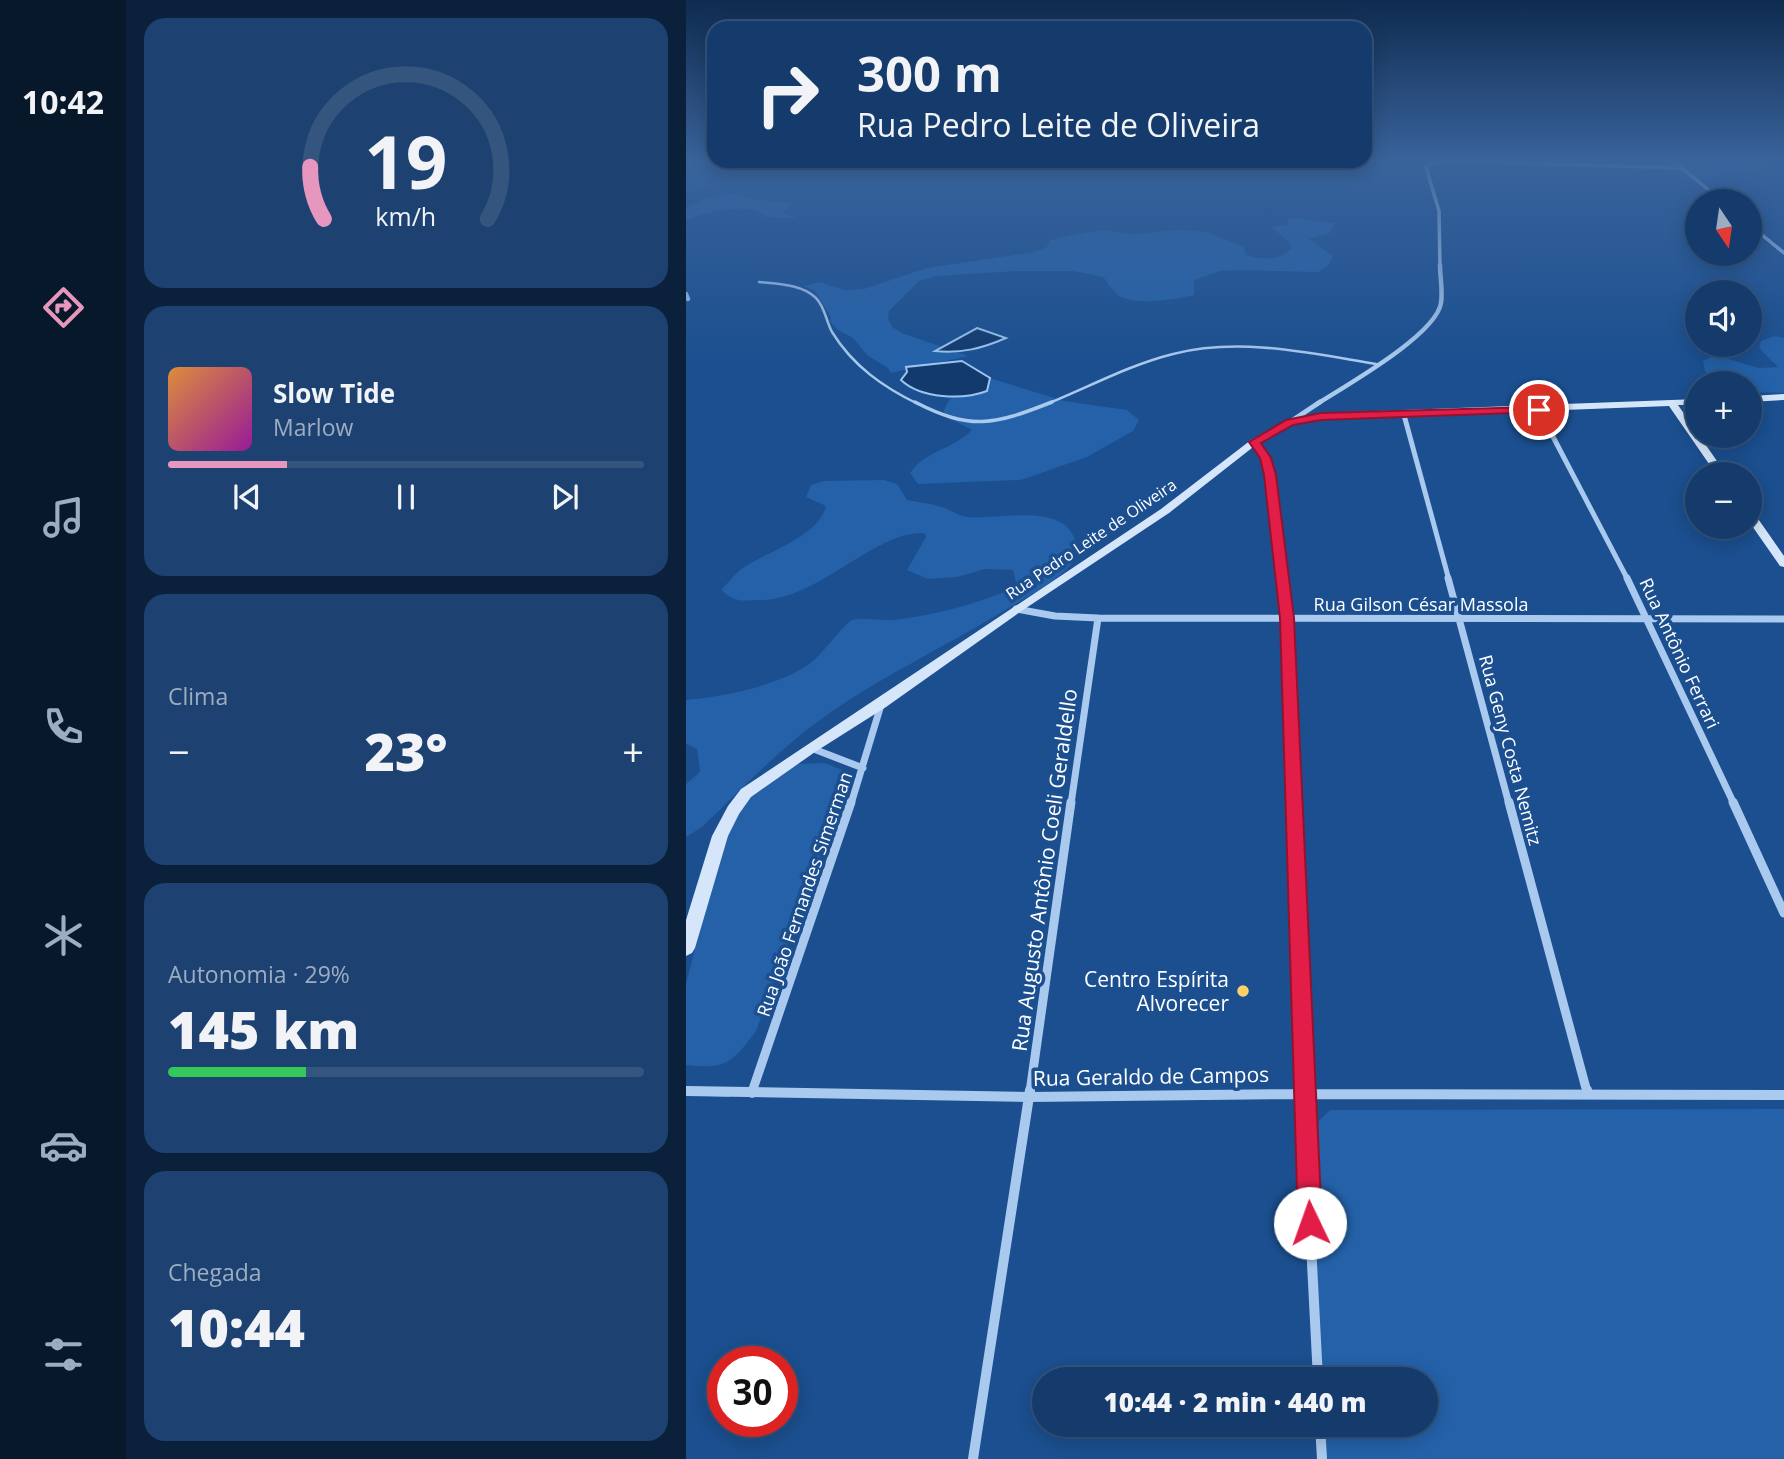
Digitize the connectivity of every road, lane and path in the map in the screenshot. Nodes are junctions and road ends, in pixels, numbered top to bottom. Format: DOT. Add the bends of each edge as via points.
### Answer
graph roads {
  1 [pos="1439,227"];
  2 [pos="1762,235"];
  3 [pos="1784,253"];
  4 [pos="759,282"];
  5 [pos="1376,364"];
  6 [pos="1784,397"];
  7 [pos="1762,398"];
  8 [pos="1685,402"];
  9 [pos="1672,403"];
  10 [pos="1539,410"];
  11 [pos="1404,415"];
  12 [pos="1290,422"];
  13 [pos="1254,442"];
  14 [pos="1713,462"];
  15 [pos="1762,532"];
  16 [pos="1784,564"];
  17 [pos="1016,609"];
  18 [pos="1098,618"];
  19 [pos="1287,618"];
  20 [pos="1459,618"];
  21 [pos="1648,618"];
  22 [pos="1784,619"];
  23 [pos="881,704"];
  24 [pos="810,748"];
  25 [pos="863,768"];
  26 [pos="1784,913"];
  27 [pos="686,948"];
  28 [pos="686,1091"];
  29 [pos="752,1093"];
  30 [pos="1303,1094"];
  31 [pos="1588,1094"];
  32 [pos="1784,1095"];
  33 [pos="1030,1097"];
  34 [pos="1317,1367"];
  35 [pos="1321,1437"];
  36 [pos="973,1459"];
  37 [pos="1322,1459"];
  1 -- 5 [label="street" via="1441,304 1436,315 1415,339"];
  2 -- 3 [label="street"];
  4 -- 5 [label="lane" via="806,291 817,298 831,330 869,375 942,416 964,422 1013,416 1152,359 1198,348 1280,349"];
  5 -- 12 [label="street"];
  6 -- 7 [label="street"];
  8 -- 9 [label="street, Rua Pedro Leite de Oliveira"];
  9 -- 10 [label="street, Rua Pedro Leite de Oliveira"];
  9 -- 14 [label="street"];
  10 -- 11 [label="street, Rua Pedro Leite de Oliveira"];
  10 -- 21 [label="street, Rua Antônio Ferrari"];
  11 -- 12 [label="street, Rua Pedro Leite de Oliveira" via="1321,416"];
  11 -- 20 [label="street, Rua Geny Costa Nemitz"];
  12 -- 13 [label="street, Rua Pedro Leite de Oliveira"];
  13 -- 17 [label="street, Rua Pedro Leite de Oliveira" via="1165,511"];
  13 -- 19 [label="street" via="1266,458 1270,475"];
  15 -- 16 [label="street"];
  17 -- 18 [label="street, Rua Gilson César Massola"];
  17 -- 23 [label="street, Rua Pedro Leite de Oliveira"];
  18 -- 19 [label="street, Rua Gilson César Massola"];
  18 -- 33 [label="street, Rua Augusto Antônio Coeli Geraldello"];
  19 -- 20 [label="street, Rua Gilson César Massola"];
  19 -- 30 [label="street"];
  20 -- 21 [label="street, Rua Gilson César Massola"];
  20 -- 31 [label="street, Rua Geny Costa Nemitz"];
  21 -- 22 [label="street, Rua Gilson César Massola"];
  21 -- 26 [label="street, Rua Antônio Ferrari"];
  23 -- 24 [label="street, Rua Pedro Leite de Oliveira"];
  23 -- 25 [label="street, Rua João Fernandes Simerman"];
  24 -- 25 [label="street"];
  24 -- 27 [label="street, Rua Pedro Leite de Oliveira" via="746,793 733,810 720,836"];
  25 -- 29 [label="street, Rua João Fernandes Simerman"];
  28 -- 29 [label="street, Rua Geraldo de Campos"];
  29 -- 33 [label="street, Rua Geraldo de Campos"];
  30 -- 31 [label="street, Rua Geraldo de Campos"];
  30 -- 33 [label="street, Rua Geraldo de Campos"];
  30 -- 34 [label="street"];
  31 -- 32 [label="street, Rua Geraldo de Campos"];
  33 -- 36 [label="street, Rua Augusto Antônio Coeli Geraldello"];
  35 -- 37 [label="street"];
}
